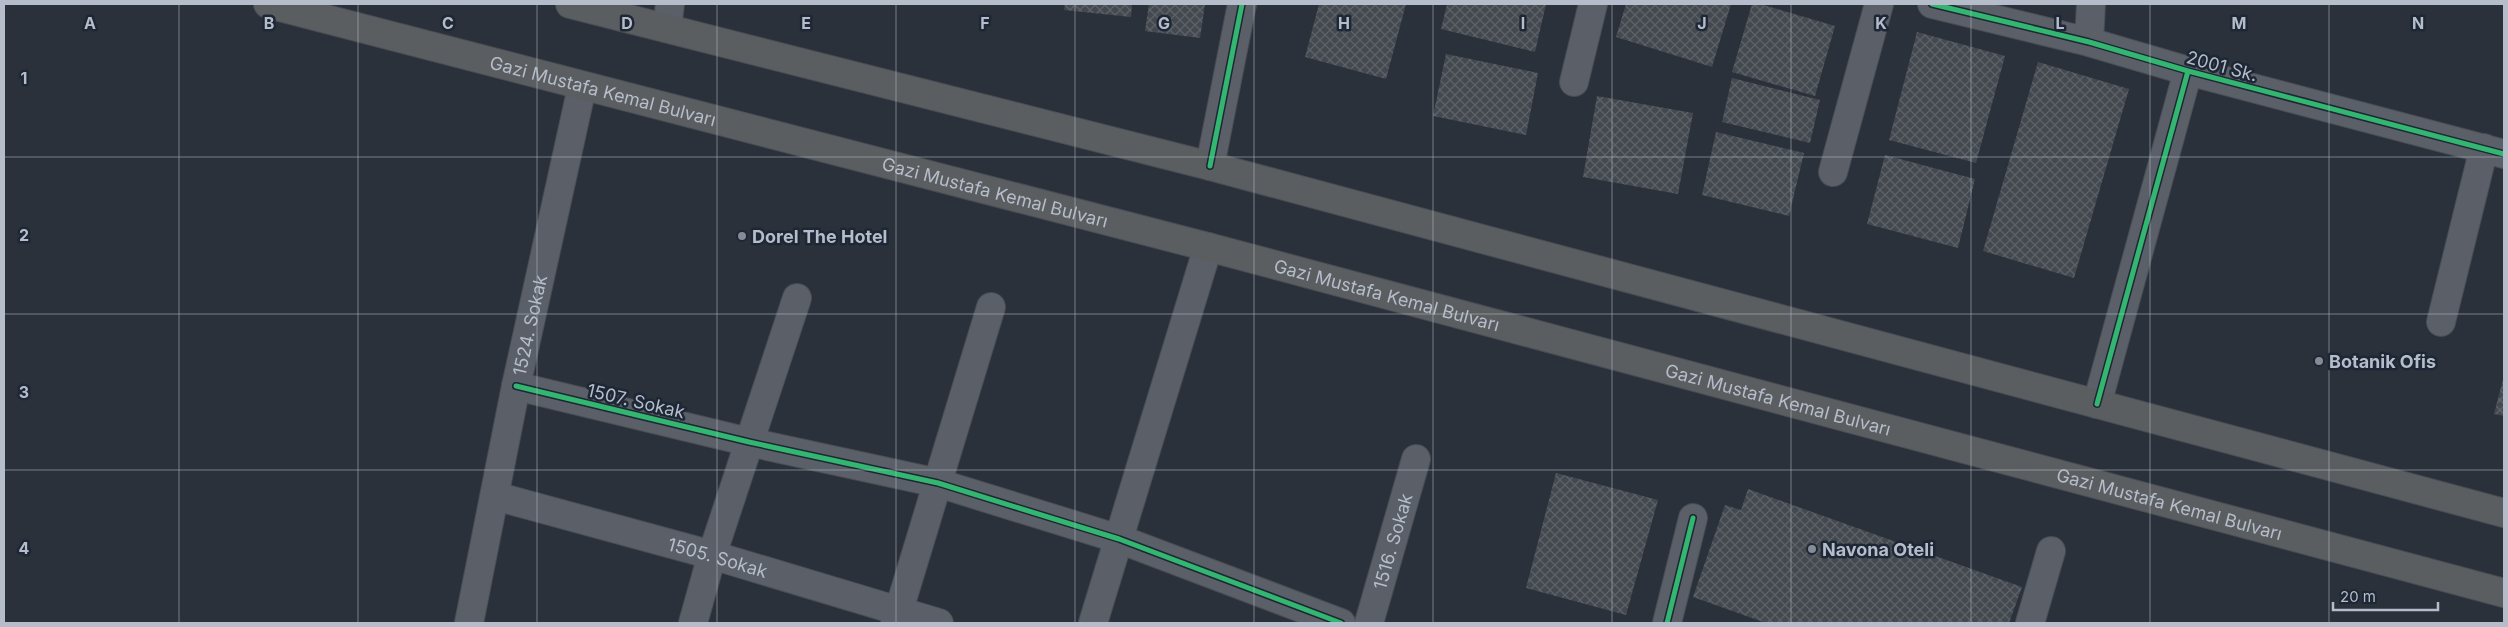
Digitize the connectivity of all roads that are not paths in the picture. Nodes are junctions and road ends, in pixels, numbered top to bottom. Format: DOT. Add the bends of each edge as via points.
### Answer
graph roads {
  1 [pos="268,4"];
  2 [pos="570,4"];
  3 [pos="1242,4"];
  4 [pos="1593,4"];
  5 [pos="1879,4"];
  6 [pos="1932,4"];
  7 [pos="2092,4"];
  8 [pos="668,16"];
  9 [pos="2089,42"];
  10 [pos="2188,71"];
  11 [pos="1574,82"];
  12 [pos="582,86"];
  13 [pos="2494,151"];
  14 [pos="1210,166"];
  15 [pos="1833,172"];
  16 [pos="1208,247"];
  17 [pos="798,298"];
  18 [pos="991,307"];
  19 [pos="2442,322"];
  20 [pos="516,386"];
  21 [pos="2097,404"];
  22 [pos="750,442"];
  23 [pos="1416,459"];
  24 [pos="938,483"];
  25 [pos="495,496"];
  26 [pos="2504,513"];
  27 [pos="1693,518"];
  28 [pos="1119,539"];
  29 [pos="2052,551"];
  30 [pos="712,555"];
  31 [pos="2504,594"];
  32 [pos="896,617"];
  33 [pos="469,623"];
  34 [pos="693,623"];
  35 [pos="939,623"];
  36 [pos="1093,623"];
  37 [pos="1341,623"];
  38 [pos="1369,623"];
  39 [pos="1667,623"];
  40 [pos="2030,623"];
  1 -- 12 [label="highway, Gazi Mustafa Kemal Bulvarı"];
  2 -- 8 [label="highway"];
  3 -- 14 [label="street"];
  4 -- 11 [label="street"];
  5 -- 15 [label="street"];
  6 -- 9 [label="street, 2001 Sk."];
  7 -- 9 [label="street"];
  8 -- 14 [label="highway"];
  9 -- 10 [label="street, 2001 Sk."];
  10 -- 13 [label="street, 2001 Sk."];
  10 -- 21 [label="street"];
  12 -- 16 [label="highway, Gazi Mustafa Kemal Bulvarı"];
  12 -- 20 [label="street, 1524. Sokak"];
  13 -- 19 [label="street"];
  14 -- 21 [label="highway"];
  16 -- 28 [label="street"];
  16 -- 31 [label="highway, Gazi Mustafa Kemal Bulvarı"];
  17 -- 22 [label="street"];
  18 -- 24 [label="street"];
  20 -- 22 [label="street, 1507. Sokak"];
  20 -- 25 [label="street, 1524. Sokak"];
  21 -- 26 [label="highway"];
  22 -- 24 [label="street, 1507. Sokak"];
  22 -- 30 [label="street"];
  23 -- 38 [label="street, 1516. Sokak"];
  24 -- 28 [label="street, 1507. Sokak"];
  24 -- 32 [label="street"];
  25 -- 30 [label="street, 1505. Sokak"];
  25 -- 33 [label="street, 1524. Sokak"];
  27 -- 39 [label="street"];
  28 -- 36 [label="street"];
  28 -- 37 [label="street, 1507. Sokak"];
  29 -- 40 [label="street"];
  30 -- 32 [label="street, 1505. Sokak"];
  30 -- 34 [label="street"];
  32 -- 35 [label="street, 1505. Sokak"];
}
